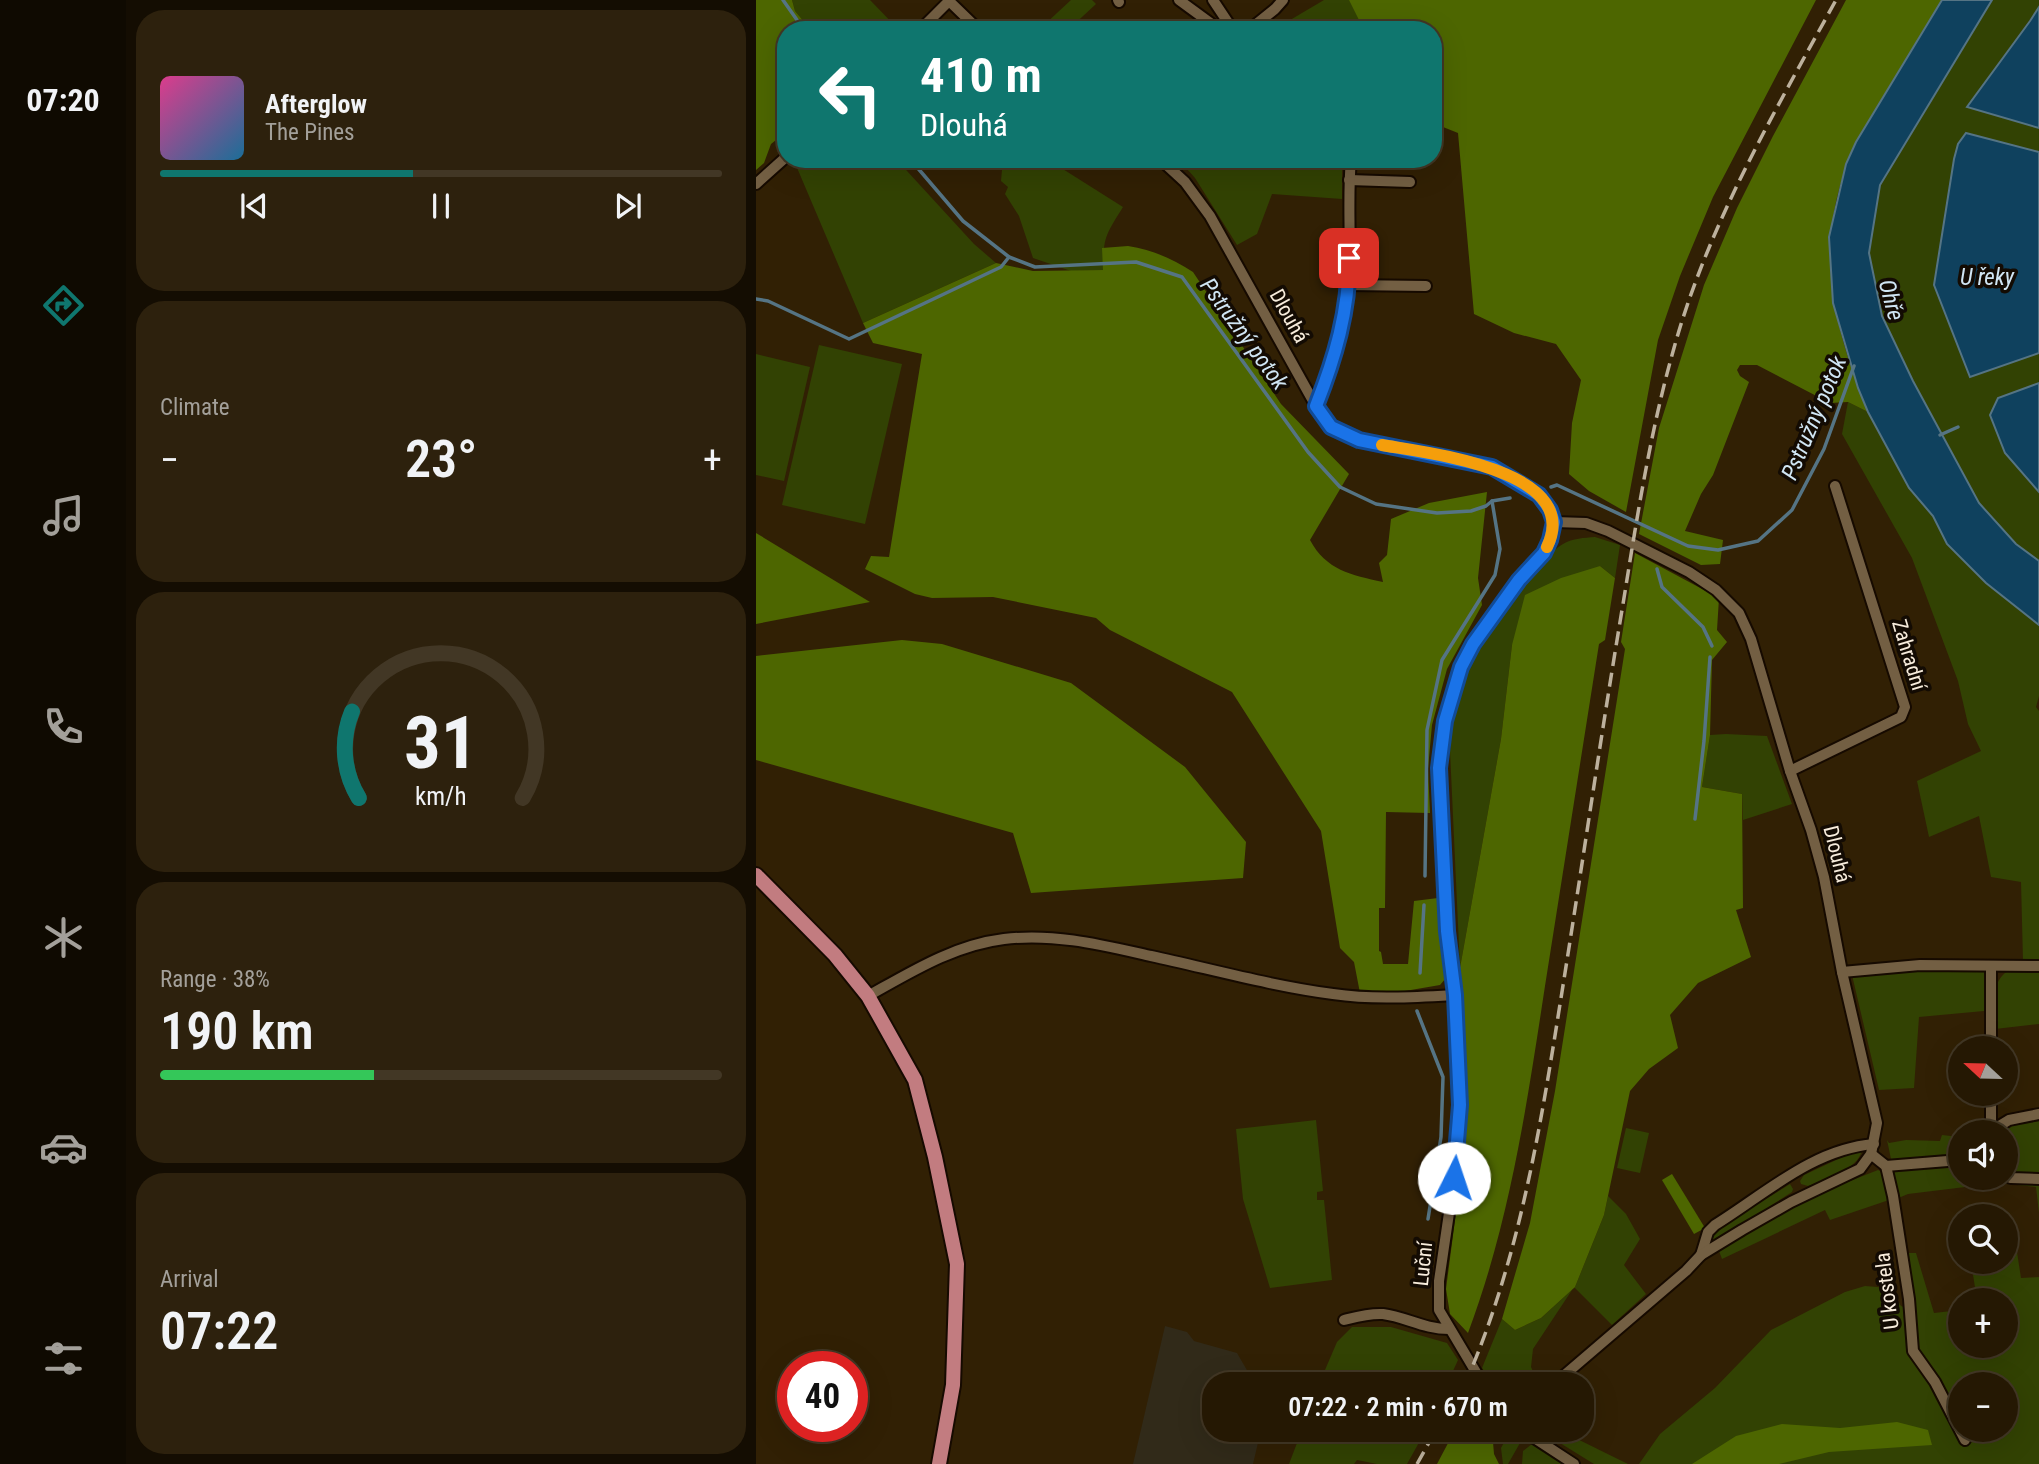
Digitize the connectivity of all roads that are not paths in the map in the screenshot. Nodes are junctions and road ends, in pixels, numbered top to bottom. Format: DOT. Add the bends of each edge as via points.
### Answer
graph roads {
  1 [pos="949,0"];
  2 [pos="1179,0"];
  3 [pos="1213,0"];
  4 [pos="1276,3"];
  5 [pos="929,21"];
  6 [pos="970,21"];
  7 [pos="1208,21"];
  8 [pos="1227,21"];
  9 [pos="1257,21"];
  10 [pos="777,165"];
  11 [pos="1170,168"];
  12 [pos="1350,168"];
  13 [pos="1349,180"];
  14 [pos="1410,183"];
  15 [pos="756,184"];
  16 [pos="1349,285"];
  17 [pos="1426,286"];
  18 [pos="1316,406"];
  19 [pos="1835,486"];
  20 [pos="1554,522"];
  21 [pos="1790,772"];
  22 [pos="756,875"];
  23 [pos="1991,966"];
  24 [pos="2039,967"];
  25 [pos="1842,972"];
  26 [pos="1455,995"];
  27 [pos="867,996"];
  28 [pos="1991,1036"];
  29 [pos="2039,1114"];
  30 [pos="2009,1120"];
  31 [pos="1873,1149"];
  32 [pos="1948,1161"];
  33 [pos="1886,1166"];
  34 [pos="2018,1178"];
  35 [pos="2039,1180"];
  36 [pos="1701,1255"];
  37 [pos="1344,1320"];
  38 [pos="1449,1329"];
  39 [pos="1476,1372"];
  40 [pos="1567,1372"];
  41 [pos="1948,1407"];
  42 [pos="1540,1442"];
  43 [pos="939,1464"];
  44 [pos="1574,1464"];
  1 -- 5 [label="street"];
  1 -- 6 [label="street"];
  2 -- 7 [label="street"];
  3 -- 8 [label="street"];
  4 -- 9 [label="street"];
  10 -- 15 [label="street"];
  11 -- 18 [label="street, Dlouhá" via="1210,216"];
  12 -- 13 [label="street"];
  13 -- 14 [label="street"];
  13 -- 16 [label="street"];
  16 -- 17 [label="street"];
  16 -- 18 [label="street" via="1341,333"];
  18 -- 20 [label="street, Dlouhá" via="1331,427 1359,440 1492,467 1539,495"];
  19 -- 21 [label="street, Zahradní" via="1905,707 1901,717"];
  20 -- 21 [label="street, Dlouhá" via="1577,522 1608,531 1657,555 1716,590 1739,613"];
  20 -- 26 [label="street, Luční" via="1544,553 1473,644 1445,721 1439,768"];
  21 -- 25 [label="street, Dlouhá" via="1824,877"];
  22 -- 27 [label="main road" via="835,955"];
  23 -- 24 [label="street"];
  23 -- 25 [label="street" via="1920,965"];
  23 -- 28 [label="street"];
  25 -- 31 [label="street, Dlouhá" via="1877,1123"];
  26 -- 27 [label="street" via="1380,999 1332,994 1077,939 1032,937 965,948"];
  26 -- 38 [label="street, Luční" via="1460,1105 1438,1281 1439,1310"];
  27 -- 43 [label="main road" via="915,1080 957,1264 953,1385"];
  29 -- 30 [label="street"];
  31 -- 33 [label="street"];
  31 -- 36 [label="street" via="1865,1165 1854,1173 1791,1202"];
  31 -- 36 [label="street" via="1858,1145 1824,1156 1769,1188 1715,1226"];
  32 -- 33 [label="street"];
  33 -- 41 [label="street, U kostela" via="1909,1299 1913,1352"];
  34 -- 35 [label="street"];
  36 -- 40 [label="street"];
  37 -- 38 [label="street" via="1382,1314 1432,1329"];
  38 -- 39 [label="street, Luční"];
  42 -- 44 [label="street"];
}
